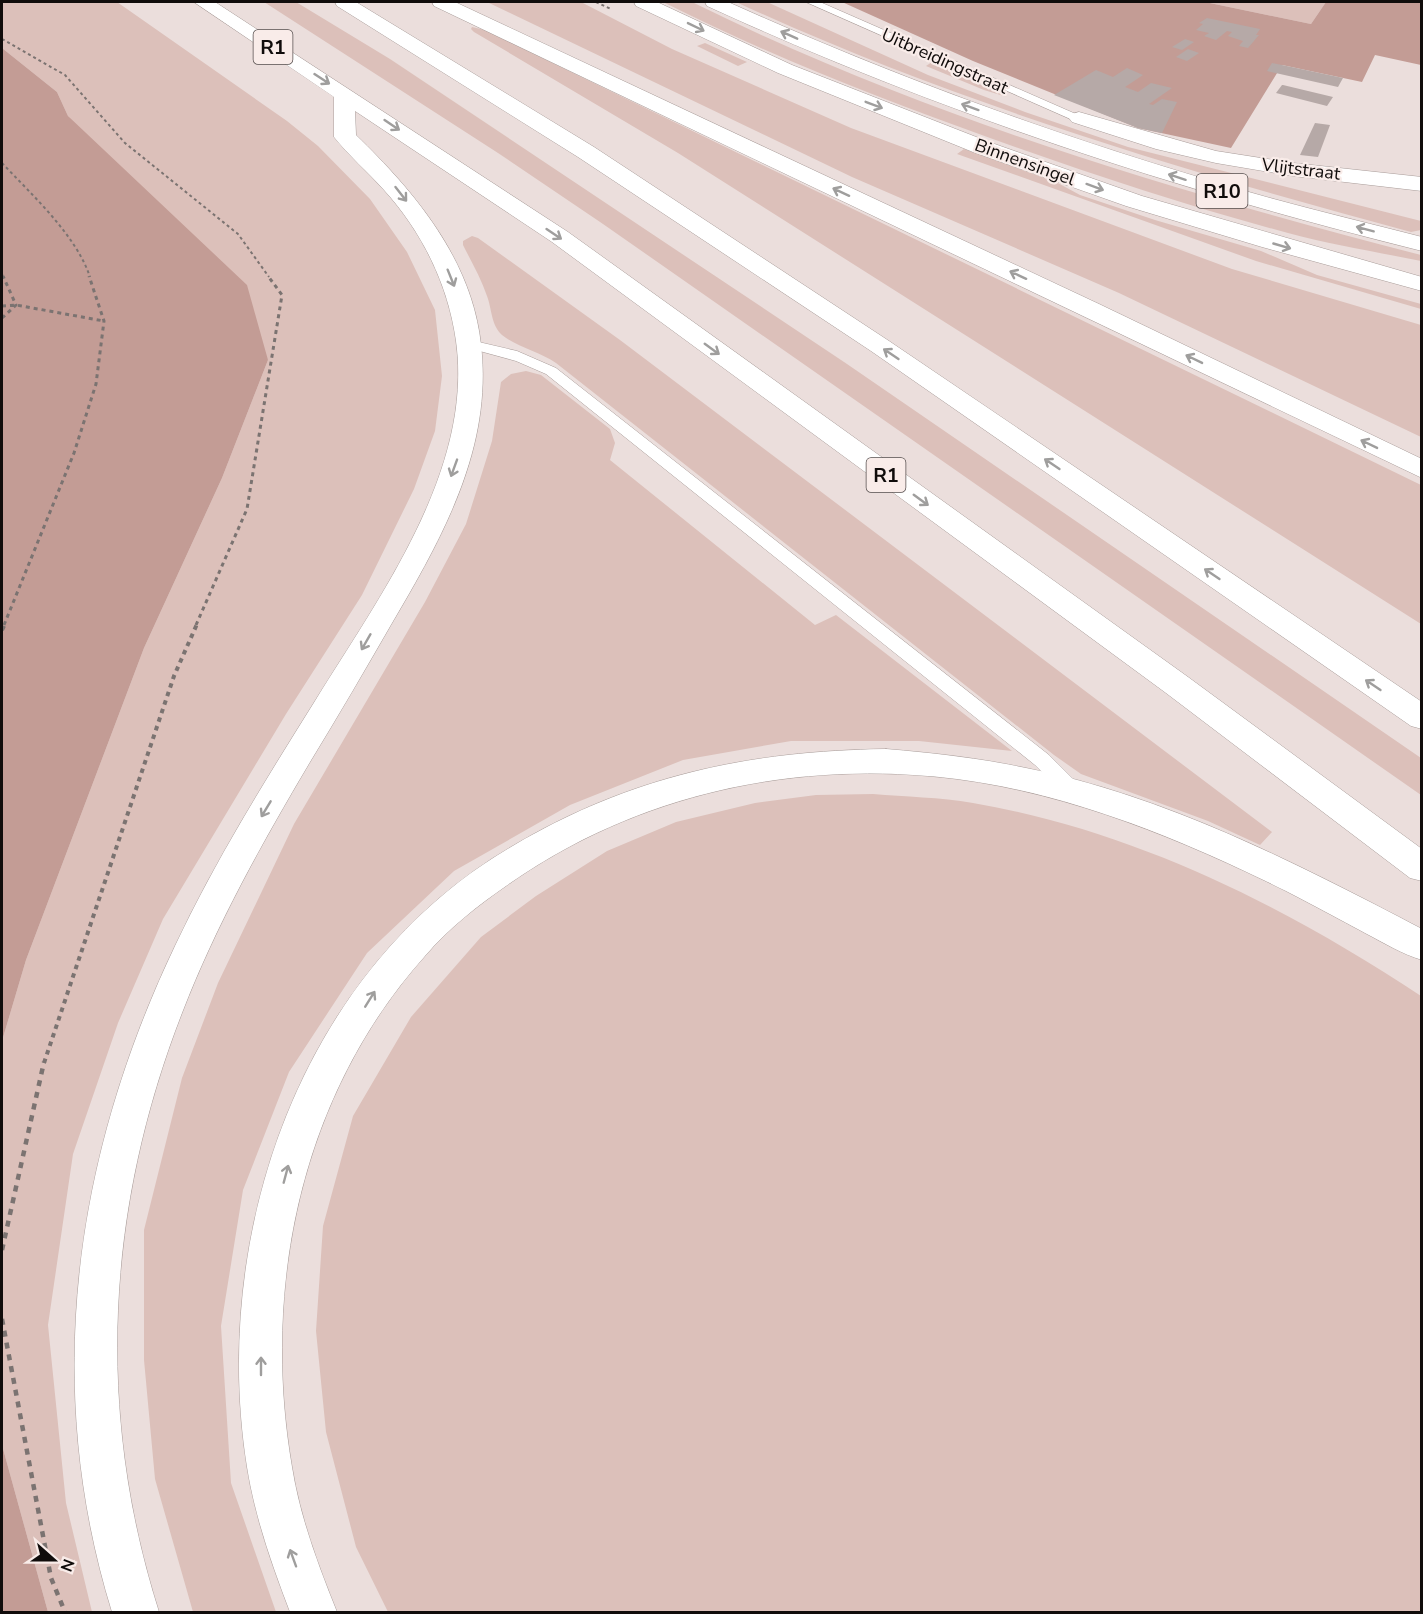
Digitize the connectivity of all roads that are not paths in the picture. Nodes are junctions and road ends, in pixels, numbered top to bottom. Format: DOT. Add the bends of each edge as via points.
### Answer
graph roads {
  1 [pos="202,2"];
  2 [pos="344,2"];
  3 [pos="441,2"];
  4 [pos="643,2"];
  5 [pos="714,2"];
  6 [pos="812,2"];
  7 [pos="344,93"];
  8 [pos="1079,118"];
  9 [pos="1422,184"];
  10 [pos="1422,244"];
  11 [pos="1422,284"];
  12 [pos="470,344"];
  13 [pos="1422,470"];
  14 [pos="1422,718"];
  15 [pos="1074,792"];
  16 [pos="1422,868"];
  17 [pos="1422,946"];
  18 [pos="135,1612"];
  19 [pos="313,1612"];
  1 -- 7 [label="main road, R1, one-way"];
  14 -- 2 [label="main road, one-way" via="860,333 586,152"];
  13 -- 3 [label="main road, one-way" via="1080,303"];
  4 -- 11 [label="main road, Binnensingel / R10, one-way" via="785,69 981,147 1134,201"];
  10 -- 5 [label="main road, Binnensingel / R10, one-way" via="1207,187 1025,127 868,69"];
  6 -- 8 [label="lane, Uitbreidingstraat"];
  7 -- 12 [label="main road, one-way" via="345,137 396,187 424,225 451,278"];
  7 -- 16 [label="main road, R1, one-way" via="560,237"];
  8 -- 9 [label="main road, Vlijtstraat" via="1217,157"];
  12 -- 15 [label="lane" via="510,352 551,371 1042,760"];
  12 -- 18 [label="main road, one-way" via="467,419 459,455 438,511 404,578 215,900 140,1074 117,1157 98,1273 93,1359 98,1446 115,1544"];
  15 -- 17 [label="main road" via="1198,835 1284,874"];
  19 -- 15 [label="main road, one-way" via="290,1550 269,1466 261,1383 261,1307 271,1229 295,1139 334,1057 378,988 419,937 466,895 522,855 582,823 649,796 703,780 785,767 883,761 1013,776"];
}
